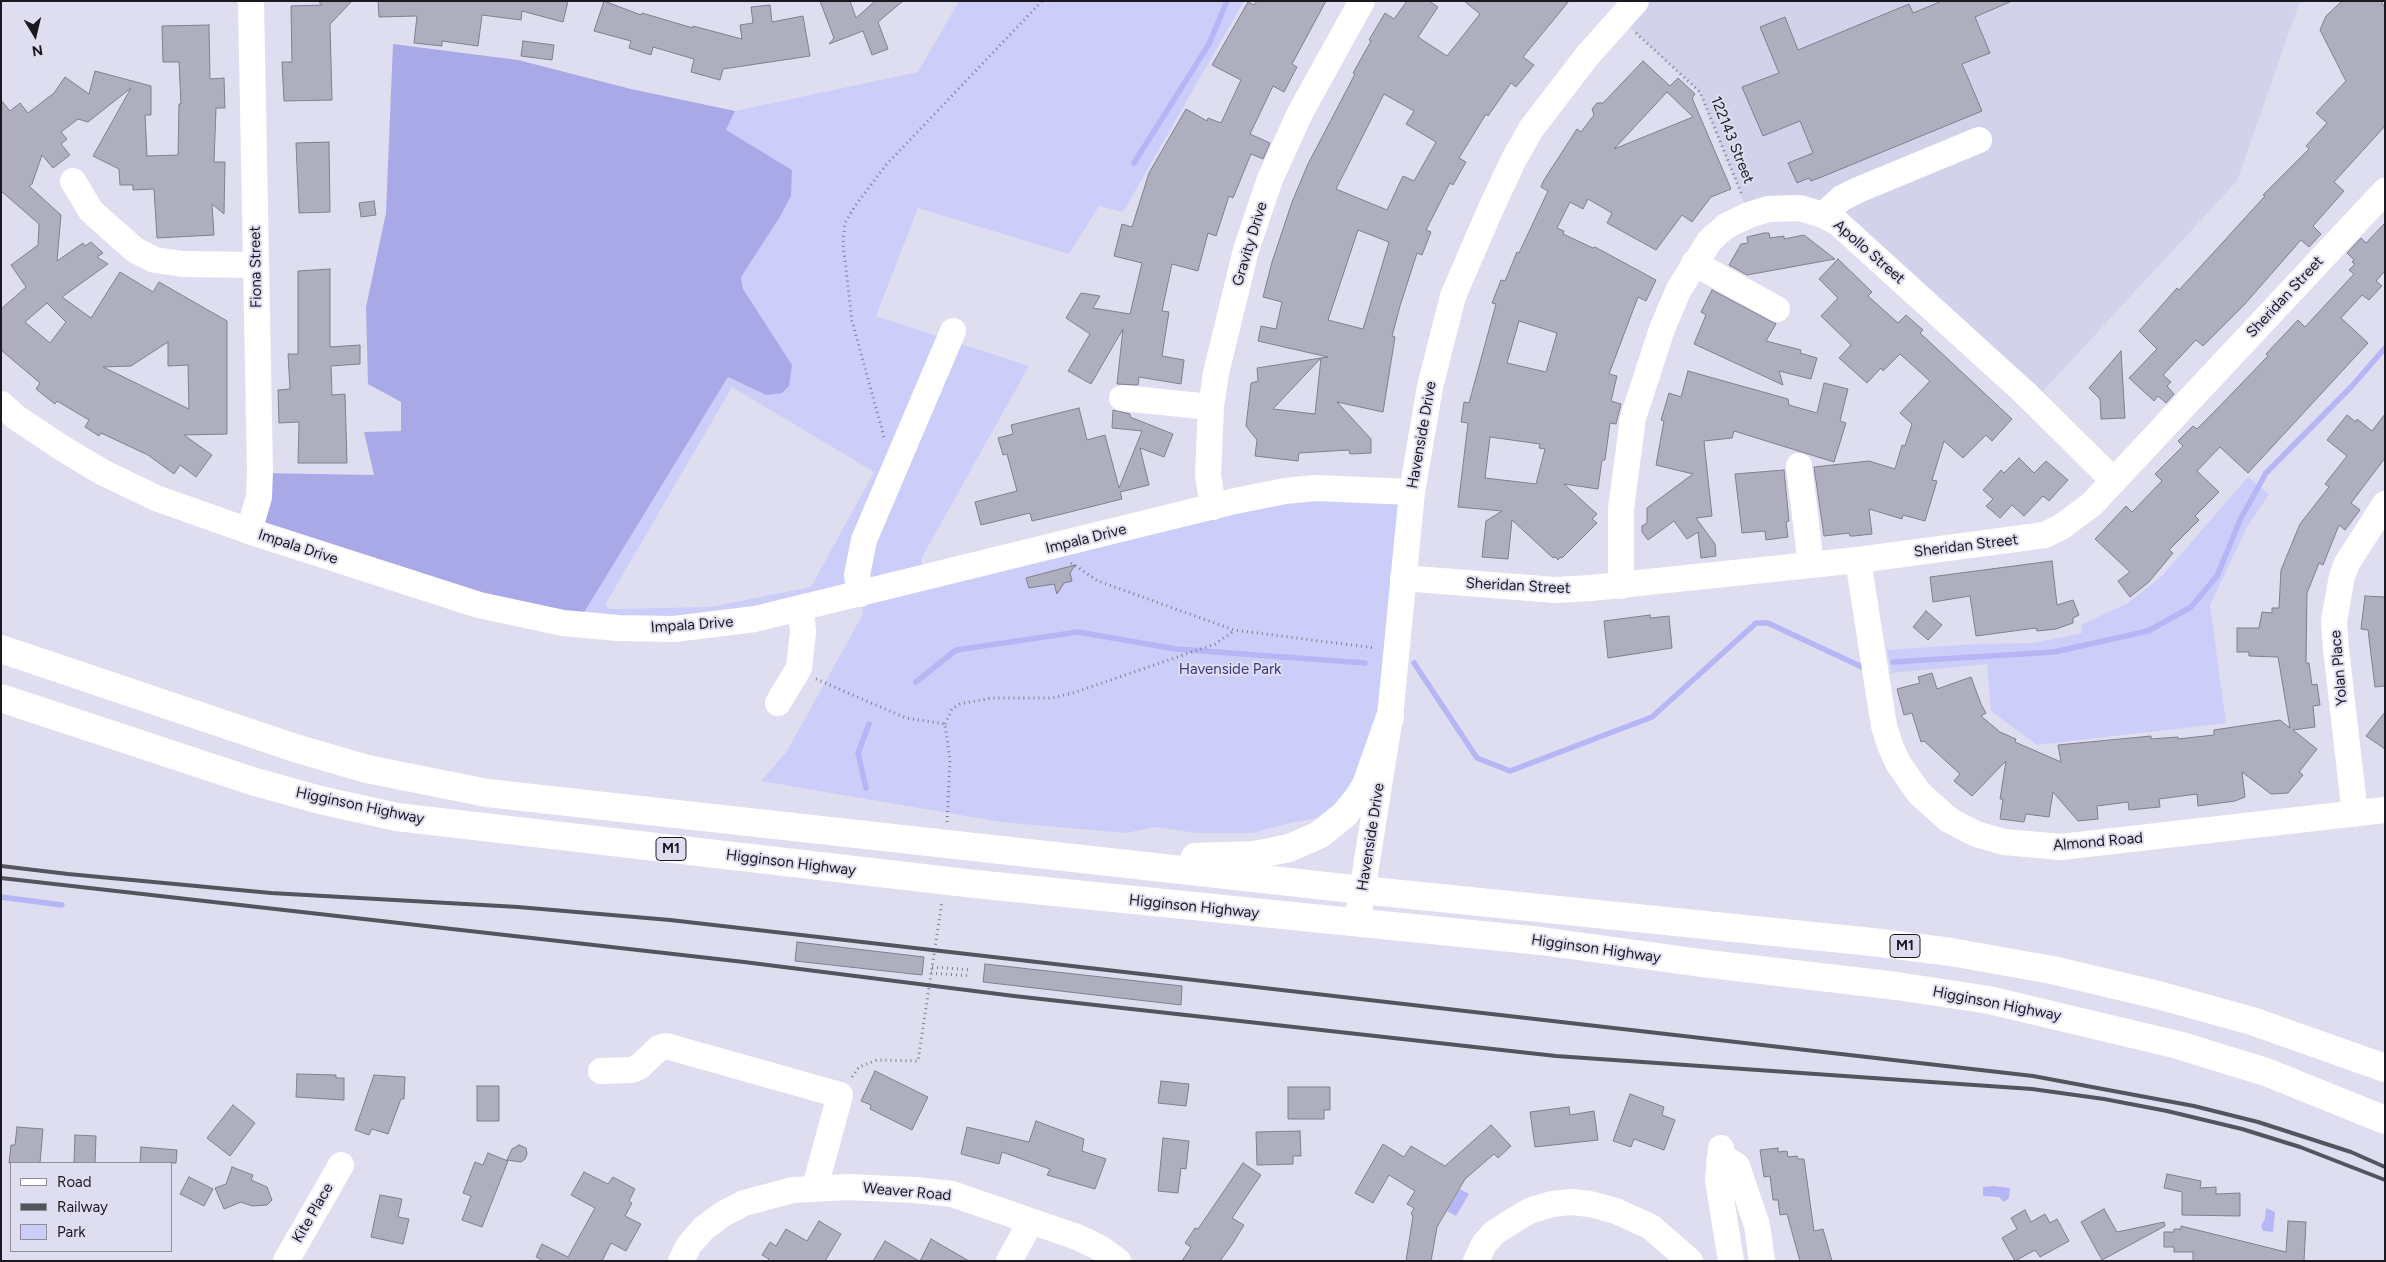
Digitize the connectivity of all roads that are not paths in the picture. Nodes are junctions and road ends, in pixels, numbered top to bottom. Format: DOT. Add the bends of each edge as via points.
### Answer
graph roads {
  1 [pos="251,1"];
  2 [pos="1362,1"];
  3 [pos="1628,10"];
  4 [pos="1979,140"];
  5 [pos="73,181"];
  6 [pos="2385,191"];
  7 [pos="1823,215"];
  8 [pos="1694,263"];
  9 [pos="256,265"];
  10 [pos="1778,309"];
  11 [pos="953,331"];
  12 [pos="1122,398"];
  13 [pos="1,404"];
  14 [pos="1211,406"];
  15 [pos="1799,466"];
  16 [pos="2114,481"];
  17 [pos="1412,492"];
  18 [pos="2385,504"];
  19 [pos="1213,507"];
  20 [pos="249,531"];
  21 [pos="1858,560"];
  22 [pos="1811,565"];
  23 [pos="1403,578"];
  24 [pos="1621,586"];
  25 [pos="860,594"];
  26 [pos="801,610"];
  27 [pos="1,649"];
  28 [pos="1,698"];
  29 [pos="778,702"];
  30 [pos="1390,717"];
  31 [pos="2385,810"];
  32 [pos="2355,814"];
  33 [pos="1114,861"];
  34 [pos="1362,890"];
  35 [pos="1357,923"];
  36 [pos="2385,1068"];
  37 [pos="601,1071"];
  38 [pos="2385,1120"];
  39 [pos="341,1165"];
  40 [pos="815,1187"];
  41 [pos="1030,1222"];
  42 [pos="286,1261"];
  43 [pos="681,1261"];
  44 [pos="1009,1261"];
  45 [pos="1118,1261"];
  46 [pos="1476,1261"];
  47 [pos="1690,1261"];
  48 [pos="1731,1261"];
  49 [pos="1762,1261"];
  1 -- 9 [label="street, Fiona Street"];
  2 -- 14 [label="street, Gravity Drive" via="1300,113 1270,179 1236,288"];
  3 -- 17 [label="street, Havenside Drive" via="1581,63 1531,129 1468,258 1440,342"];
  4 -- 7 [label="street" via="1858,190"];
  5 -- 9 [label="street" via="92,211 135,250 155,260 183,264"];
  6 -- 16 [label="street, Sheridan Street"];
  7 -- 8 [label="street, Apollo Street" via="1789,207 1750,215 1726,226 1710,240"];
  7 -- 16 [label="street, Apollo Street" via="1848,231 2024,392"];
  8 -- 10 [label="street"];
  8 -- 24 [label="street, Apollo Street" via="1662,329 1633,418 1621,510"];
  9 -- 20 [label="street, Fiona Street" via="260,497"];
  11 -- 25 [label="street" via="864,540 857,575"];
  12 -- 14 [label="street"];
  13 -- 20 [label="street, Impala Drive" via="17,418 102,472 156,498"];
  14 -- 19 [label="street, Gravity Drive" via="1208,475"];
  15 -- 22 [label="street"];
  16 -- 21 [label="street, Sheridan Street" via="2075,518 2045,535"];
  17 -- 19 [label="street, Impala Drive" via="1315,488 1285,491"];
  17 -- 23 [label="street, Havenside Drive"];
  18 -- 32 [label="street, Yolan Place" via="2347,563 2334,621"];
  19 -- 25 [label="street, Impala Drive"];
  20 -- 26 [label="street, Impala Drive" via="479,605 563,623 674,629 720,625"];
  21 -- 22 [label="street, Sheridan Street"];
  21 -- 32 [label="street, Almond Road" via="1884,726 1898,763 1919,793 1949,820 1976,834 2004,842 2061,847"];
  22 -- 24 [label="street, Sheridan Street"];
  23 -- 24 [label="street, Sheridan Street" via="1555,590"];
  23 -- 30 [label="street, Havenside Drive"];
  25 -- 26 [label="street, Impala Drive"];
  26 -- 29 [label="street" via="803,632 799,668"];
  27 -- 33 [label="highway, M1" via="295,748 418,780 487,793"];
  28 -- 35 [label="highway, Higginson Highway / M1" via="252,781 397,817 975,884"];
  30 -- 33 [label="highway" via="1366,785 1344,815 1319,835 1289,848 1255,855"];
  30 -- 34 [label="street, Havenside Drive"];
  31 -- 32 [label="street, Almond Road"];
  33 -- 34 [label="highway, M1"];
  34 -- 35 [label="street, Havenside Drive"];
  34 -- 36 [label="highway, M1" via="1951,952 2052,970 2158,995 2252,1022"];
  35 -- 38 [label="highway, Higginson Highway / M1" via="1541,941 1989,1000 2178,1045 2266,1072"];
  37 -- 40 [label="street" via="640,1067 659,1048 666,1046 840,1094"];
  39 -- 42 [label="street, Kite Place"];
  40 -- 41 [label="street, Weaver Road" via="952,1194"];
  40 -- 43 [label="street, Weaver Road" via="766,1195 723,1214 704,1228 689,1245"];
  41 -- 44 [label="street"];
  41 -- 45 [label="street, Weaver Road" via="1077,1237"];
  46 -- 47 [label="street" via="1484,1244 1500,1228 1529,1212 1571,1202 1616,1211 1651,1227"];
  48 -- 49 [label="street" via="1718,1180 1720,1155 1737,1166 1756,1225"];
}
